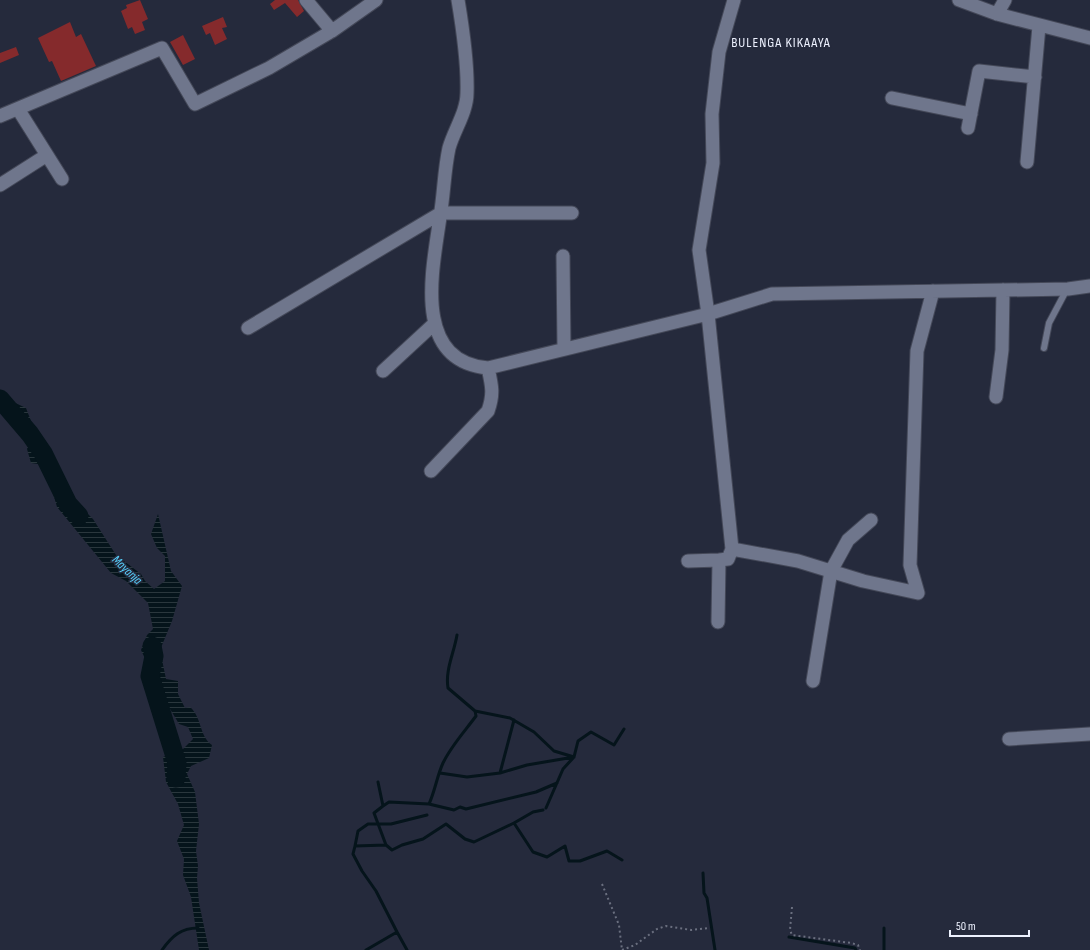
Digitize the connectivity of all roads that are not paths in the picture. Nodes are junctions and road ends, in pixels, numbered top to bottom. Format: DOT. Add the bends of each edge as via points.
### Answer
graph roads {
  1 [pos="306,0"];
  2 [pos="376,0"];
  3 [pos="458,0"];
  4 [pos="734,0"];
  5 [pos="959,0"];
  6 [pos="1005,0"];
  7 [pos="997,14"];
  8 [pos="1039,26"];
  9 [pos="332,31"];
  10 [pos="1090,38"];
  11 [pos="1035,77"];
  12 [pos="892,98"];
  13 [pos="18,109"];
  14 [pos="971,114"];
  15 [pos="0,116"];
  16 [pos="968,128"];
  17 [pos="47,155"];
  18 [pos="1027,162"];
  19 [pos="62,179"];
  20 [pos="0,185"];
  21 [pos="441,213"];
  22 [pos="572,213"];
  23 [pos="563,256"];
  24 [pos="1090,286"];
  25 [pos="1068,288"];
  26 [pos="1003,290"];
  27 [pos="932,291"];
  28 [pos="708,314"];
  29 [pos="435,323"];
  30 [pos="248,328"];
  31 [pos="1044,348"];
  32 [pos="564,349"];
  33 [pos="488,368"];
  34 [pos="383,371"];
  35 [pos="996,396"];
  36 [pos="431,471"];
  37 [pos="871,520"];
  38 [pos="732,549"];
  39 [pos="719,560"];
  40 [pos="688,561"];
  41 [pos="831,571"];
  42 [pos="718,622"];
  43 [pos="813,681"];
  44 [pos="1090,734"];
  45 [pos="1009,739"];
  1 -- 9 [label="street"];
  2 -- 9 [label="street"];
  3 -- 21 [label="street" via="463,31 467,95 450,148"];
  4 -- 28 [label="street" via="719,52 712,114 713,163 699,250"];
  5 -- 7 [label="street"];
  6 -- 7 [label="street"];
  7 -- 8 [label="street"];
  8 -- 10 [label="street"];
  8 -- 11 [label="street"];
  9 -- 13 [label="street" via="269,68 195,104 162,48"];
  11 -- 14 [label="street" via="979,71"];
  11 -- 18 [label="street"];
  12 -- 14 [label="street"];
  13 -- 15 [label="street"];
  13 -- 17 [label="street"];
  14 -- 16 [label="street"];
  17 -- 19 [label="street"];
  17 -- 20 [label="street"];
  21 -- 22 [label="street"];
  21 -- 29 [label="street" via="430,302"];
  21 -- 30 [label="street"];
  23 -- 32 [label="street"];
  24 -- 25 [label="street"];
  25 -- 26 [label="street"];
  25 -- 31 [label="lane" via="1049,323"];
  26 -- 27 [label="street"];
  26 -- 35 [label="street" via="1002,350"];
  27 -- 28 [label="street" via="772,294"];
  27 -- 41 [label="street" via="917,351 910,565 918,593"];
  28 -- 32 [label="street"];
  28 -- 38 [label="street"];
  29 -- 33 [label="street" via="452,355 480,368"];
  29 -- 34 [label="street"];
  32 -- 33 [label="street"];
  33 -- 36 [label="street" via="493,398 488,411"];
  37 -- 41 [label="street" via="848,540"];
  38 -- 39 [label="street" via="728,559"];
  38 -- 41 [label="street" via="798,561"];
  39 -- 40 [label="street"];
  39 -- 42 [label="street"];
  41 -- 43 [label="street"];
  44 -- 45 [label="street"];
}
